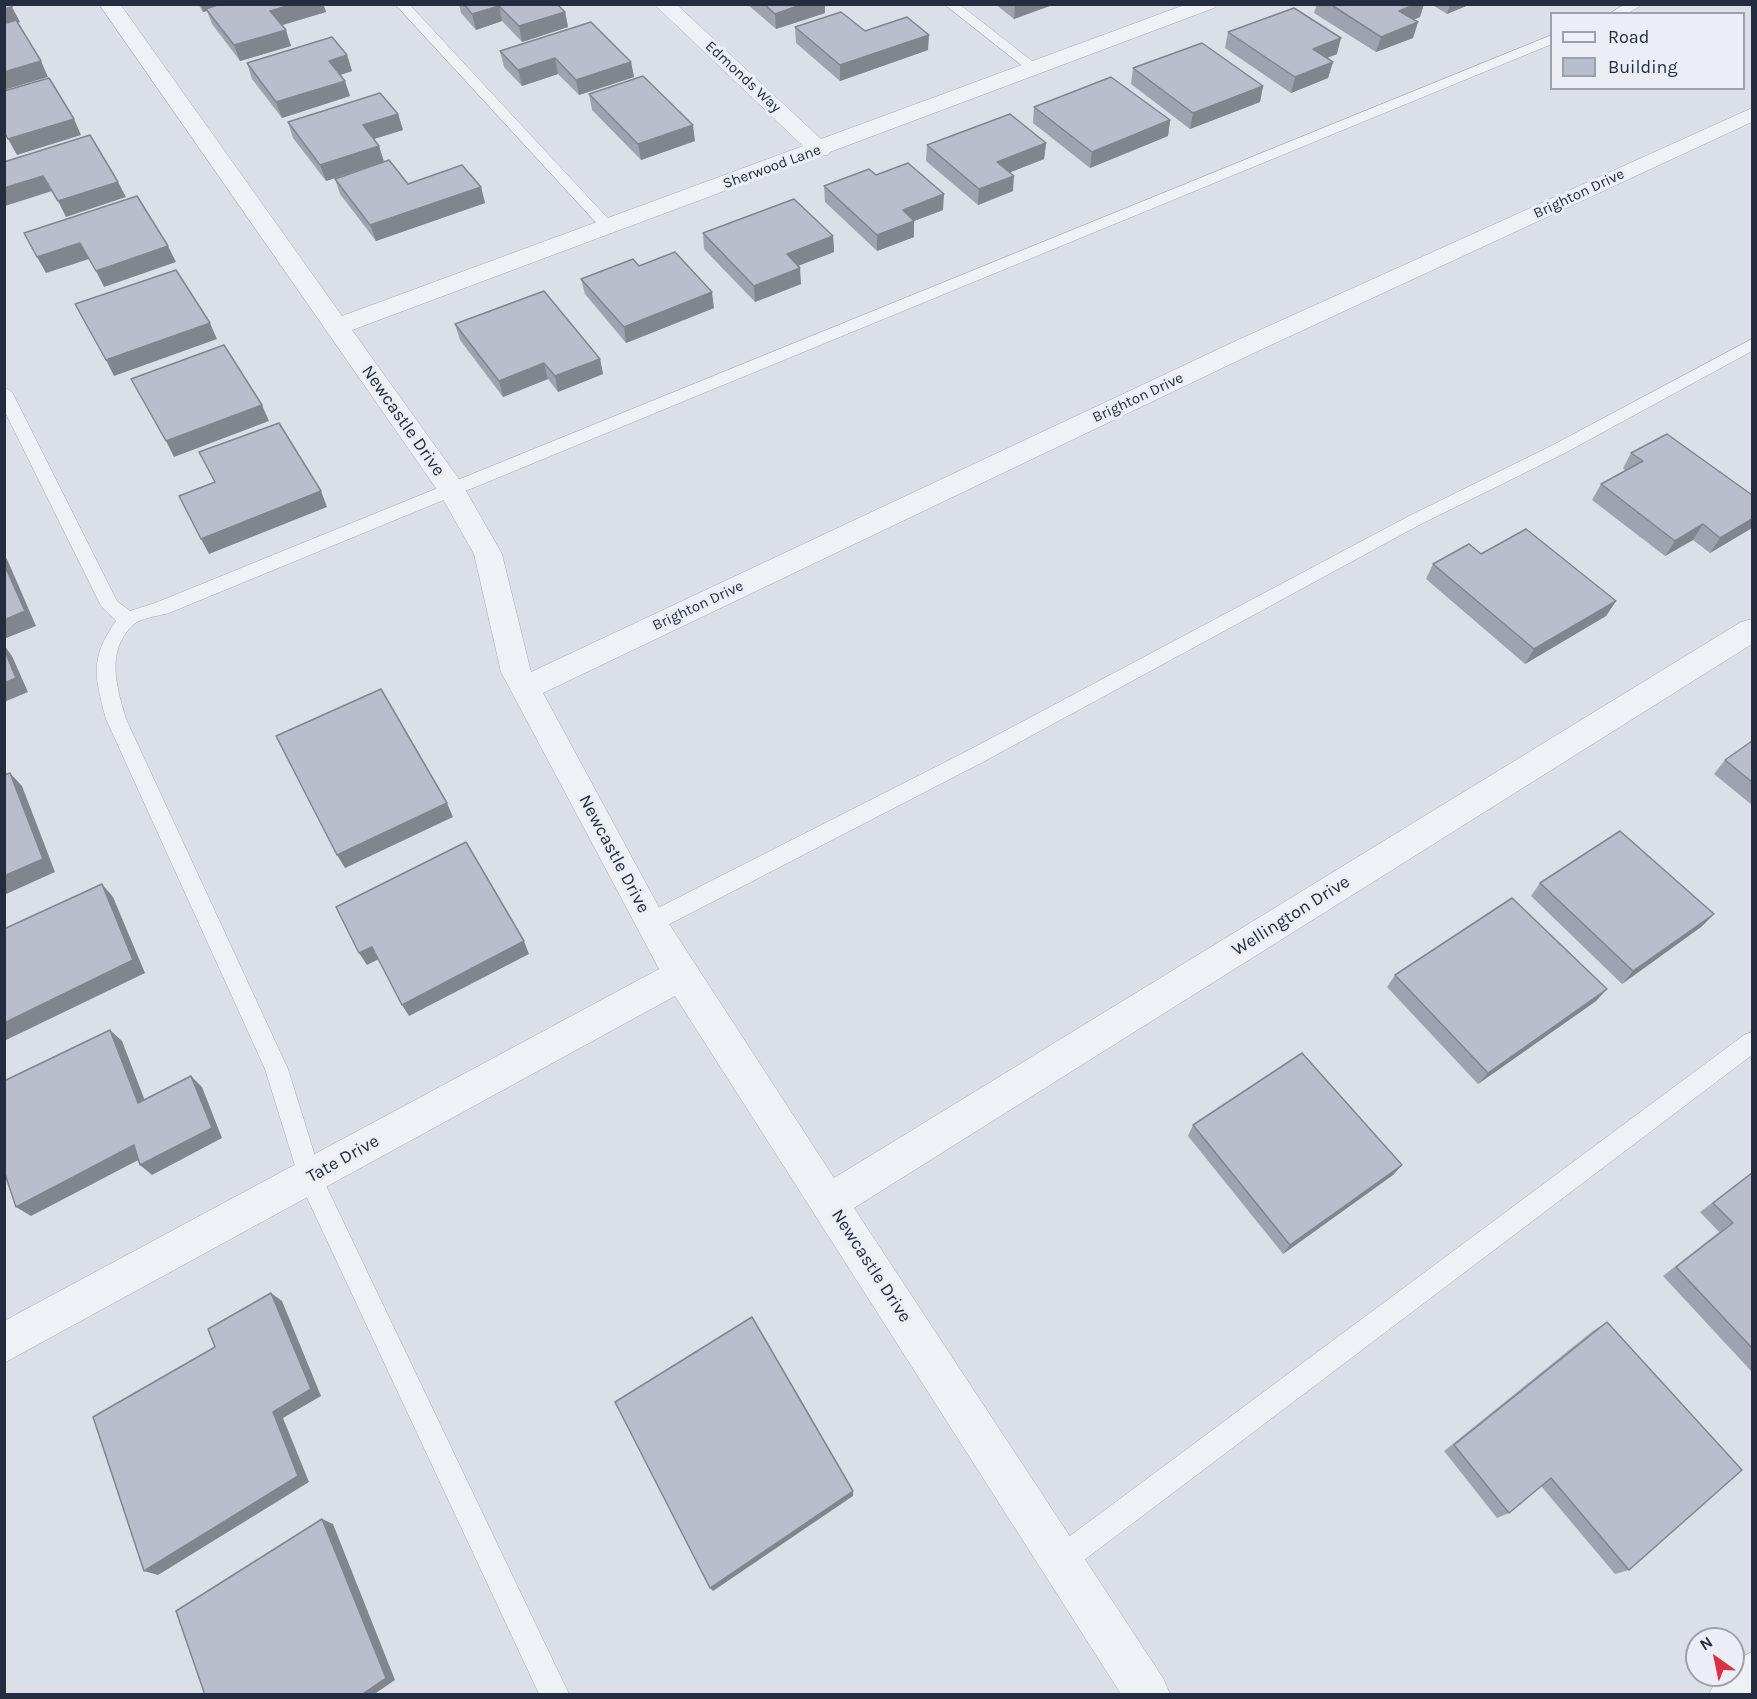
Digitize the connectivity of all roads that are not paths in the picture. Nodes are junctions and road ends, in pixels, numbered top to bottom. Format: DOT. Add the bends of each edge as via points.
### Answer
graph roads {
  1 [pos="109,4"];
  2 [pos="401,4"];
  3 [pos="664,4"];
  4 [pos="950,4"];
  5 [pos="1207,4"];
  6 [pos="1637,4"];
  7 [pos="1619,12"];
  8 [pos="1550,39"];
  9 [pos="1034,68"];
  10 [pos="1752,114"];
  11 [pos="820,150"];
  12 [pos="608,227"];
  13 [pos="336,327"];
  14 [pos="1752,344"];
  15 [pos="4,392"];
  16 [pos="451,489"];
  17 [pos="127,619"];
  18 [pos="1752,630"];
  19 [pos="526,688"];
  20 [pos="650,923"];
  21 [pos="681,975"];
  22 [pos="1752,1042"];
  23 [pos="310,1177"];
  24 [pos="830,1202"];
  25 [pos="4,1343"];
  26 [pos="1061,1560"];
  27 [pos="1752,1676"];
  28 [pos="554,1695"];
  29 [pos="1147,1695"];
  30 [pos="1732,1695"];
  1 -- 13 [label="street, Newcastle Drive"];
  2 -- 12 [label="lane"];
  3 -- 11 [label="street, Edmonds Way"];
  4 -- 9 [label="lane"];
  5 -- 9 [label="street, Sherwood Lane"];
  6 -- 7 [label="lane"];
  8 -- 16 [label="lane"];
  9 -- 11 [label="street, Sherwood Lane"];
  10 -- 19 [label="street, Brighton Drive" via="1249,345"];
  11 -- 12 [label="street, Sherwood Lane"];
  12 -- 13 [label="street, Sherwood Lane"];
  13 -- 16 [label="street, Newcastle Drive"];
  14 -- 20 [label="lane" via="976,756"];
  15 -- 17 [label="lane" via="110,606"];
  16 -- 17 [label="lane"];
  16 -- 19 [label="street, Newcastle Drive" via="488,554 516,672"];
  17 -- 23 [label="lane" via="110,643 103,669 116,719 276,1069"];
  18 -- 24 [label="street, Wellington Drive"];
  19 -- 20 [label="street, Newcastle Drive"];
  20 -- 21 [label="street, Newcastle Drive"];
  21 -- 23 [label="street, Tate Drive"];
  21 -- 24 [label="street, Newcastle Drive"];
  22 -- 26 [label="lane"];
  23 -- 25 [label="street, Tate Drive"];
  23 -- 28 [label="lane"];
  24 -- 26 [label="street, Newcastle Drive"];
  26 -- 29 [label="street, Newcastle Drive"];
  27 -- 30 [label="street"];
}
